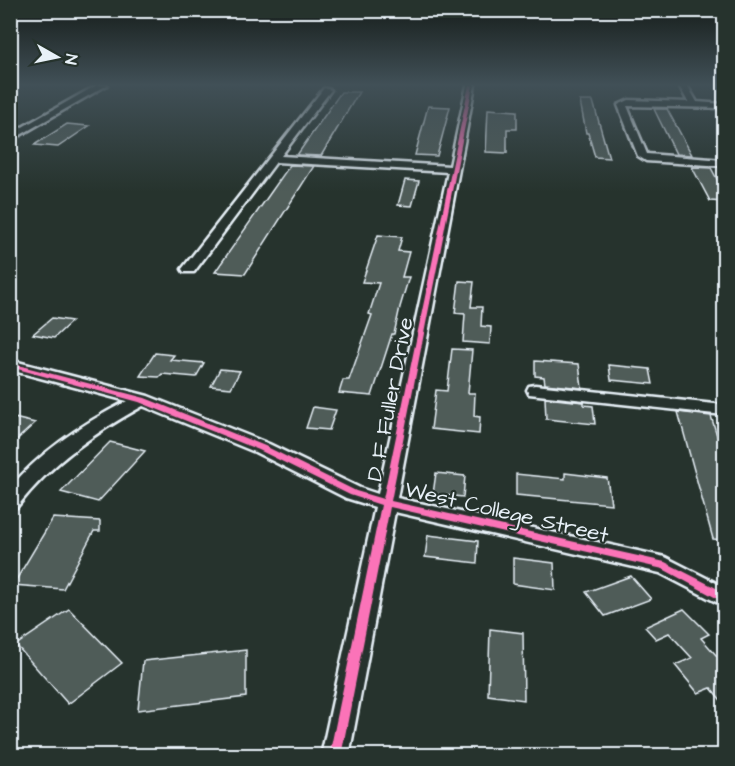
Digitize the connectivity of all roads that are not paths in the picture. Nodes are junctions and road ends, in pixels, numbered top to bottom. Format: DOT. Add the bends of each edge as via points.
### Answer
graph roads {
  1 [pos="40,121"];
  2 [pos="303,121"];
  3 [pos="464,121"];
  4 [pos="628,121"];
  5 [pos="10,138"];
  6 [pos="273,159"];
  7 [pos="724,163"];
  8 [pos="454,169"];
  9 [pos="189,269"];
  10 [pos="10,364"];
  11 [pos="535,390"];
  12 [pos="142,400"];
  13 [pos="724,410"];
  14 [pos="10,502"];
  15 [pos="386,502"];
  16 [pos="724,597"];
  17 [pos="335,756"];
  1 -- 5 [label="street"];
  2 -- 6 [label="street"];
  3 -- 8 [label="street, D F Fuller Drive"];
  4 -- 7 [label="street" via="646,158"];
  6 -- 8 [label="street"];
  6 -- 9 [label="street"];
  8 -- 15 [label="street, D F Fuller Drive"];
  10 -- 12 [label="street, West College Street"];
  11 -- 13 [label="street"];
  12 -- 14 [label="street" via="107,417 58,452"];
  12 -- 15 [label="street, West College Street" via="262,448 353,493"];
  15 -- 16 [label="street, West College Street" via="665,566"];
  15 -- 17 [label="street, D F Fuller Drive"];
}
